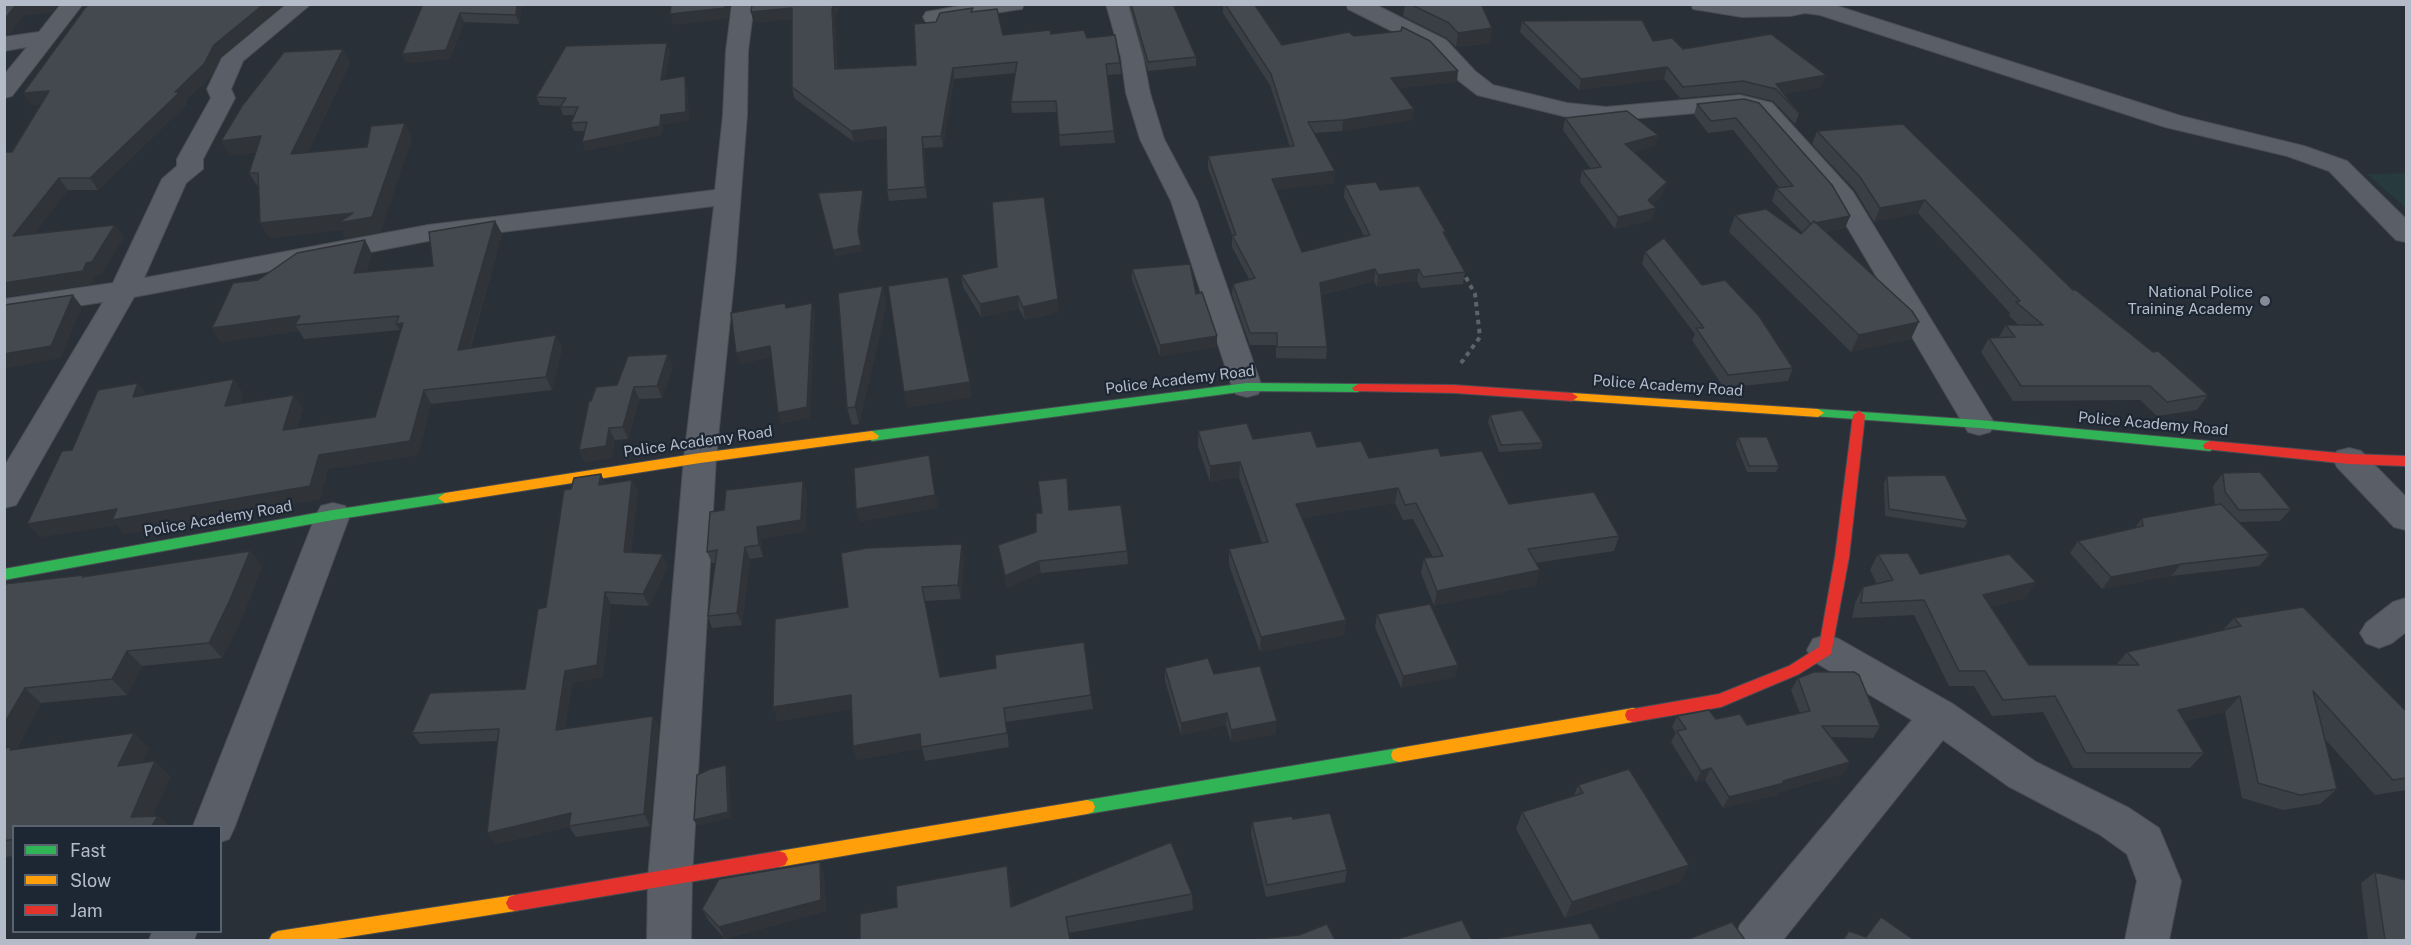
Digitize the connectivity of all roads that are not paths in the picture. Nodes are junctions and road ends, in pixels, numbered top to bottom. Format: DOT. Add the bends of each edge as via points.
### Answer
graph roads {
  1 [pos="73,4"];
  2 [pos="301,4"];
  3 [pos="743,4"];
  4 [pos="1014,4"];
  5 [pos="1116,4"];
  6 [pos="1356,4"];
  7 [pos="1701,4"];
  8 [pos="934,17"];
  9 [pos="45,38"];
  10 [pos="4,44"];
  11 [pos="4,91"];
  12 [pos="728,196"];
  13 [pos="2406,234"];
  14 [pos="124,290"];
  15 [pos="4,308"];
  16 [pos="1247,387"];
  17 [pos="1859,415"];
  18 [pos="1979,424"];
  19 [pos="700,458"];
  20 [pos="2349,459"];
  21 [pos="2406,461"];
  22 [pos="4,496"];
  23 [pos="333,515"];
  24 [pos="2406,518"];
  25 [pos="4,575"];
  26 [pos="1826,650"];
  27 [pos="1940,716"];
  28 [pos="214,825"];
  29 [pos="670,878"];
  30 [pos="278,940"];
  31 [pos="669,940"];
  32 [pos="1756,940"];
  33 [pos="2147,940"];
  1 -- 9 [label="street"];
  2 -- 14 [label="street" via="233,58 219,89 223,98 190,159 190,169 175,179"];
  3 -- 12 [label="street"];
  4 -- 8 [label="street"];
  5 -- 16 [label="street" via="1152,139 1184,201"];
  6 -- 18 [label="street" via="1438,45 1485,90 1567,110 1606,114 1740,102 1764,108 1840,192"];
  7 -- 13 [label="street" via="1742,11 1822,9 2174,122 2338,166"];
  9 -- 10 [label="street"];
  9 -- 11 [label="street"];
  12 -- 14 [label="street" via="429,233"];
  12 -- 19 [label="street"];
  14 -- 15 [label="street"];
  14 -- 22 [label="street"];
  16 -- 17 [label="street, Police Academy Road" via="1454,389"];
  16 -- 19 [label="street, Police Academy Road"];
  17 -- 18 [label="street, Police Academy Road"];
  17 -- 26 [label="street"];
  18 -- 20 [label="street, Police Academy Road"];
  19 -- 23 [label="street, Police Academy Road"];
  19 -- 29 [label="street"];
  20 -- 21 [label="street, Police Academy Road"];
  20 -- 24 [label="street"];
  23 -- 25 [label="street, Police Academy Road"];
  23 -- 28 [label="street"];
  26 -- 27 [label="street"];
  26 -- 29 [label="street" via="1794,670 1721,699"];
  27 -- 32 [label="street"];
  27 -- 33 [label="street" via="2022,774 2114,821 2144,842 2159,881"];
  29 -- 30 [label="street"];
  29 -- 31 [label="street"];
}
